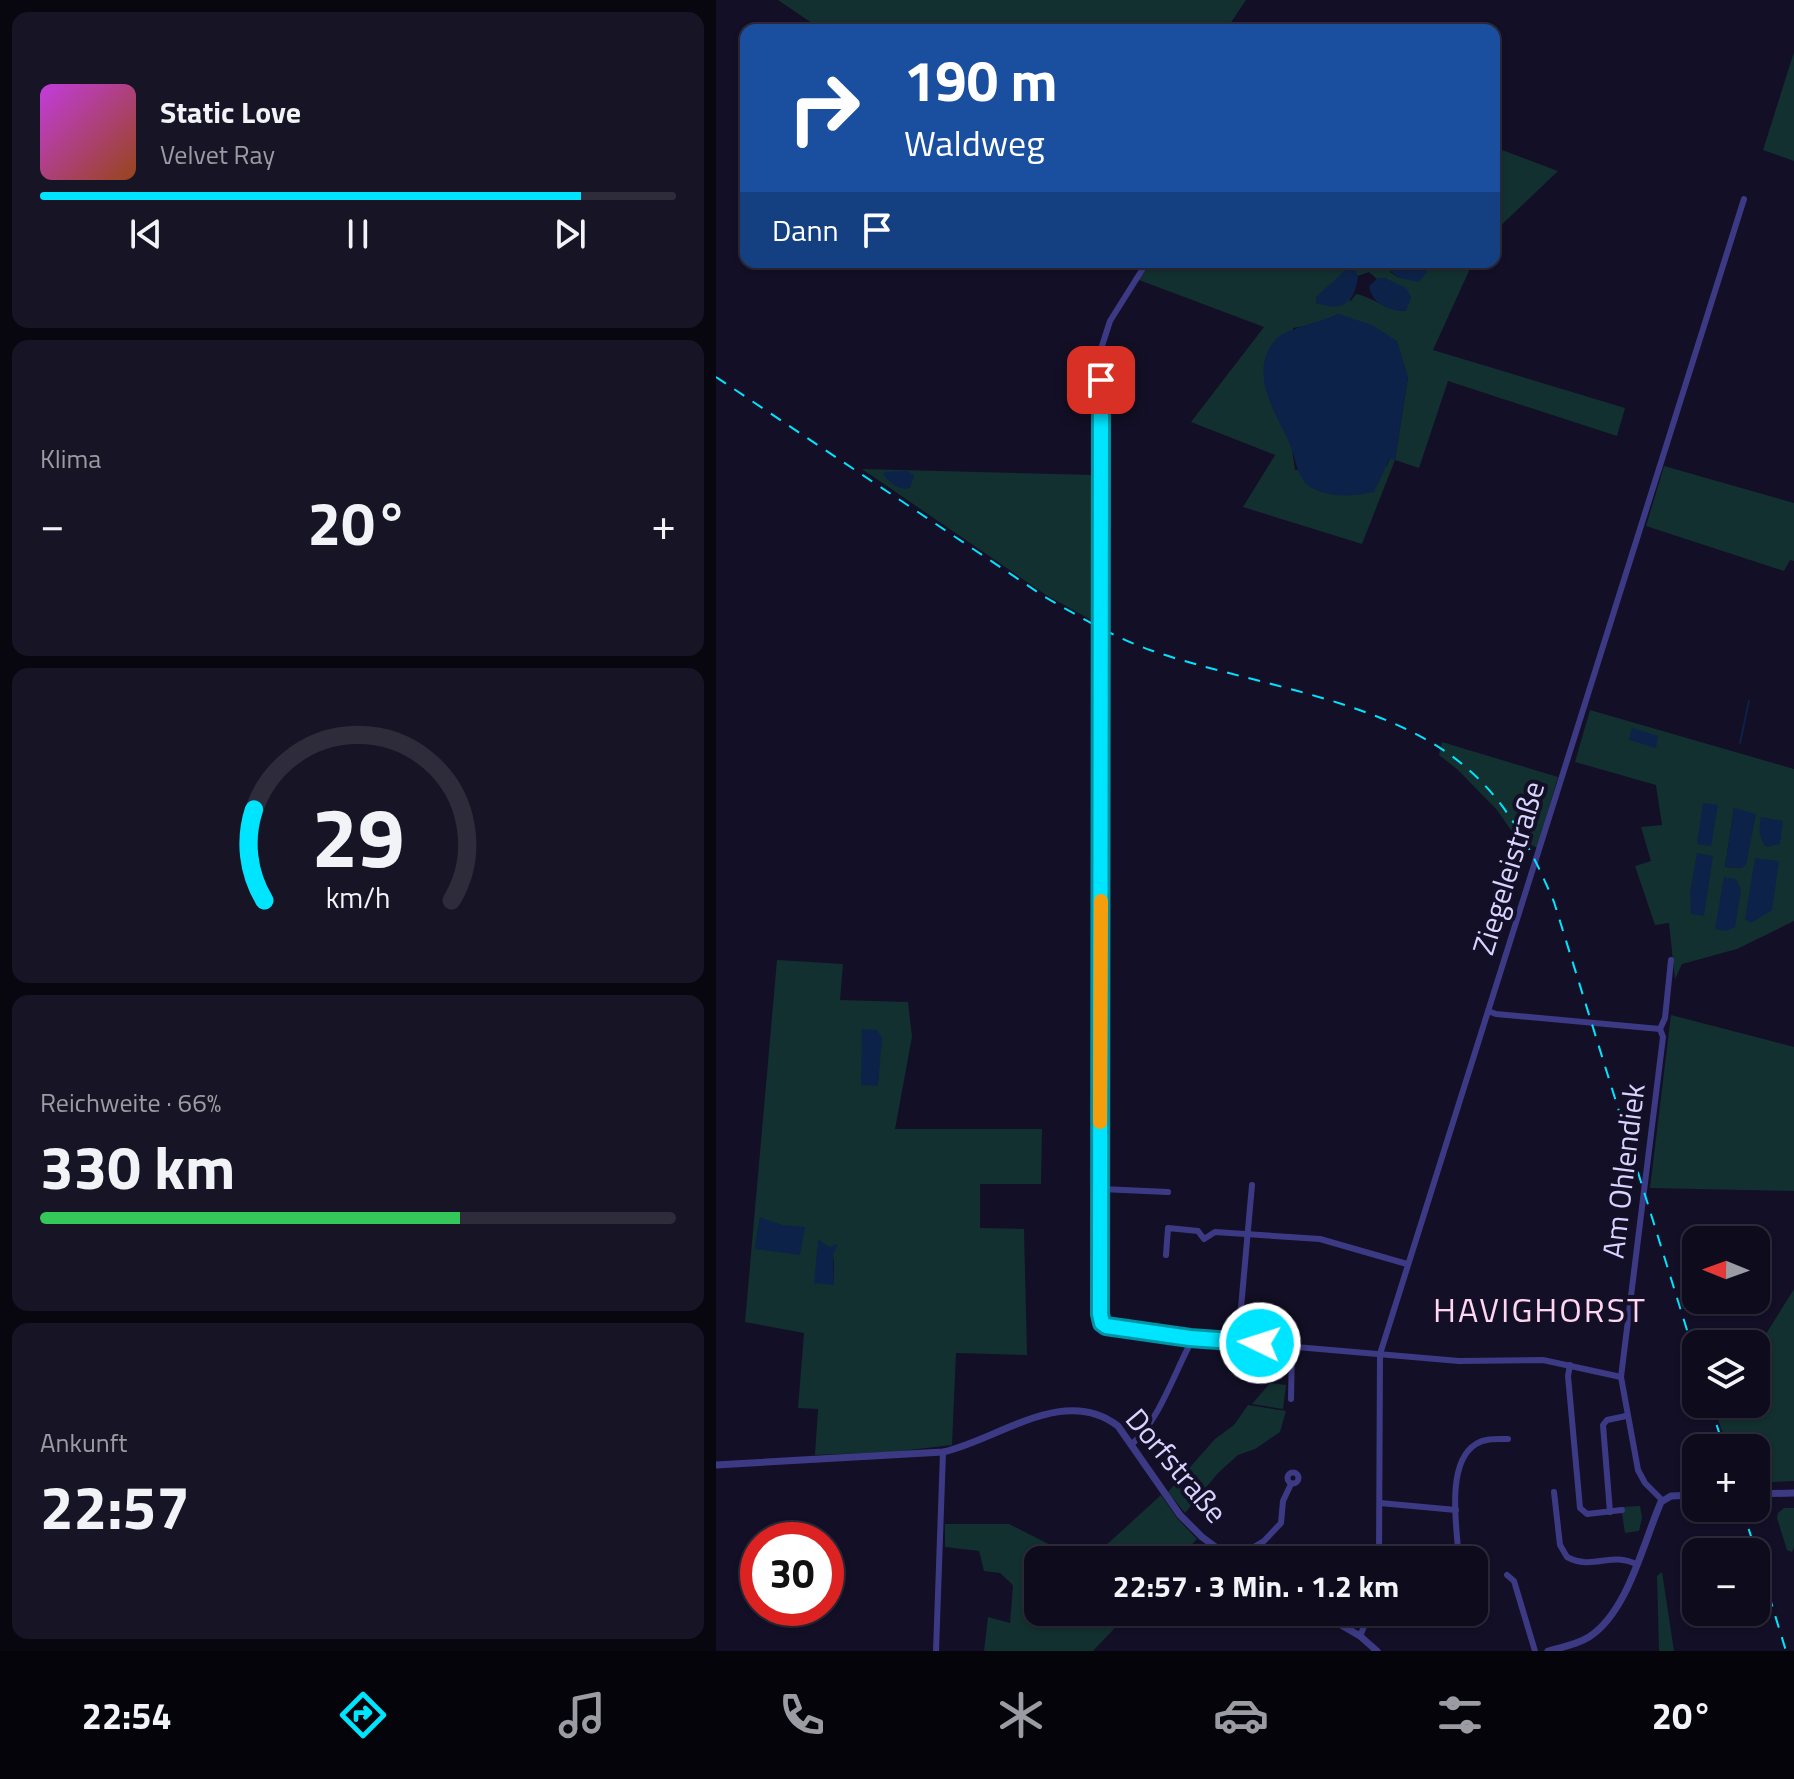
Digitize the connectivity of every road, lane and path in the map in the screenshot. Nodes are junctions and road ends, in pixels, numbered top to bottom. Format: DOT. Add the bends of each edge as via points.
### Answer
graph roads {
  1 [pos="1744,199"];
  2 [pos="1143,268"];
  3 [pos="1671,960"];
  4 [pos="1488,1011"];
  5 [pos="1660,1029"];
  6 [pos="1252,1185"];
  7 [pos="1101,1189"];
  8 [pos="1168,1192"];
  9 [pos="1248,1234"];
  10 [pos="1166,1255"];
  11 [pos="1407,1264"];
  12 [pos="1190,1338"];
  13 [pos="1238,1341"];
  14 [pos="1292,1346"];
  15 [pos="1380,1354"];
  16 [pos="1570,1365"];
  17 [pos="1621,1377"];
  18 [pos="1291,1399"];
  19 [pos="1626,1416"];
  20 [pos="1508,1439"];
  21 [pos="1132,1444"];
  22 [pos="943,1452"];
  23 [pos="716,1465"];
  24 [pos="1291,1484"];
  25 [pos="1554,1492"];
  26 [pos="1794,1493"];
  27 [pos="1770,1494"];
  28 [pos="1682,1496"];
  29 [pos="1662,1500"];
  30 [pos="1380,1503"];
  31 [pos="1456,1510"];
  32 [pos="1622,1510"];
  33 [pos="1610,1512"];
  34 [pos="1215,1546"];
  35 [pos="1256,1546"];
  36 [pos="1379,1546"];
  37 [pos="1458,1546"];
  38 [pos="1636,1564"];
  39 [pos="1507,1575"];
  40 [pos="1343,1626"];
  41 [pos="1364,1626"];
  42 [pos="1360,1636"];
  43 [pos="936,1651"];
  44 [pos="1377,1651"];
  45 [pos="1535,1651"];
  46 [pos="1548,1651"];
  1 -- 4 [label="street, Ziegeleistraße"];
  2 -- 7 [label="street" via="1110,321 1101,349"];
  3 -- 5 [label="street, Am Ohlendiek"];
  4 -- 5 [label="street"];
  4 -- 11 [label="street, Ziegeleistraße"];
  5 -- 17 [label="street, Am Ohlendiek"];
  6 -- 9 [label="street"];
  7 -- 8 [label="street"];
  7 -- 12 [label="street" via="1102,1323"];
  9 -- 10 [label="street" via="1215,1232 1204,1239 1198,1231 1168,1228"];
  9 -- 11 [label="street" via="1320,1239"];
  9 -- 13 [label="street"];
  11 -- 15 [label="street, Ziegeleistraße"];
  12 -- 13 [label="street"];
  12 -- 21 [label="street" via="1155,1412"];
  13 -- 14 [label="street"];
  14 -- 15 [label="street"];
  14 -- 18 [label="street"];
  15 -- 16 [label="street"];
  15 -- 30 [label="street, Ziegeleistraße"];
  16 -- 17 [label="street"];
  16 -- 33 [label="street" via="1580,1508 1587,1514"];
  17 -- 19 [label="street, Am Ohlendiek"];
  19 -- 29 [label="street, Am Ohlendiek" via="1640,1475"];
  19 -- 33 [label="street" via="1603,1425"];
  20 -- 31 [label="street" via="1487,1440 1463,1456"];
  21 -- 22 [label="street, Dorfstraße" via="1109,1420 1066,1410"];
  21 -- 34 [label="street, Dorfstraße" via="1180,1515"];
  22 -- 23 [label="street, Dorfstraße"];
  22 -- 43 [label="street"];
  24 -- 35 [label="street, Dorfstraße" via="1281,1523"];
  25 -- 38 [label="street" via="1560,1545 1567,1557 1587,1564 1618,1558"];
  26 -- 27 [label="street"];
  28 -- 29 [label="street"];
  29 -- 38 [label="street"];
  30 -- 31 [label="street"];
  30 -- 36 [label="street, Ziegeleistraße"];
  31 -- 37 [label="street"];
  32 -- 33 [label="street"];
  38 -- 46 [label="street" via="1604,1625 1581,1641"];
  39 -- 45 [label="street" via="1514,1581"];
  40 -- 42 [label="street"];
  41 -- 42 [label="street"];
  42 -- 44 [label="street"];
}
